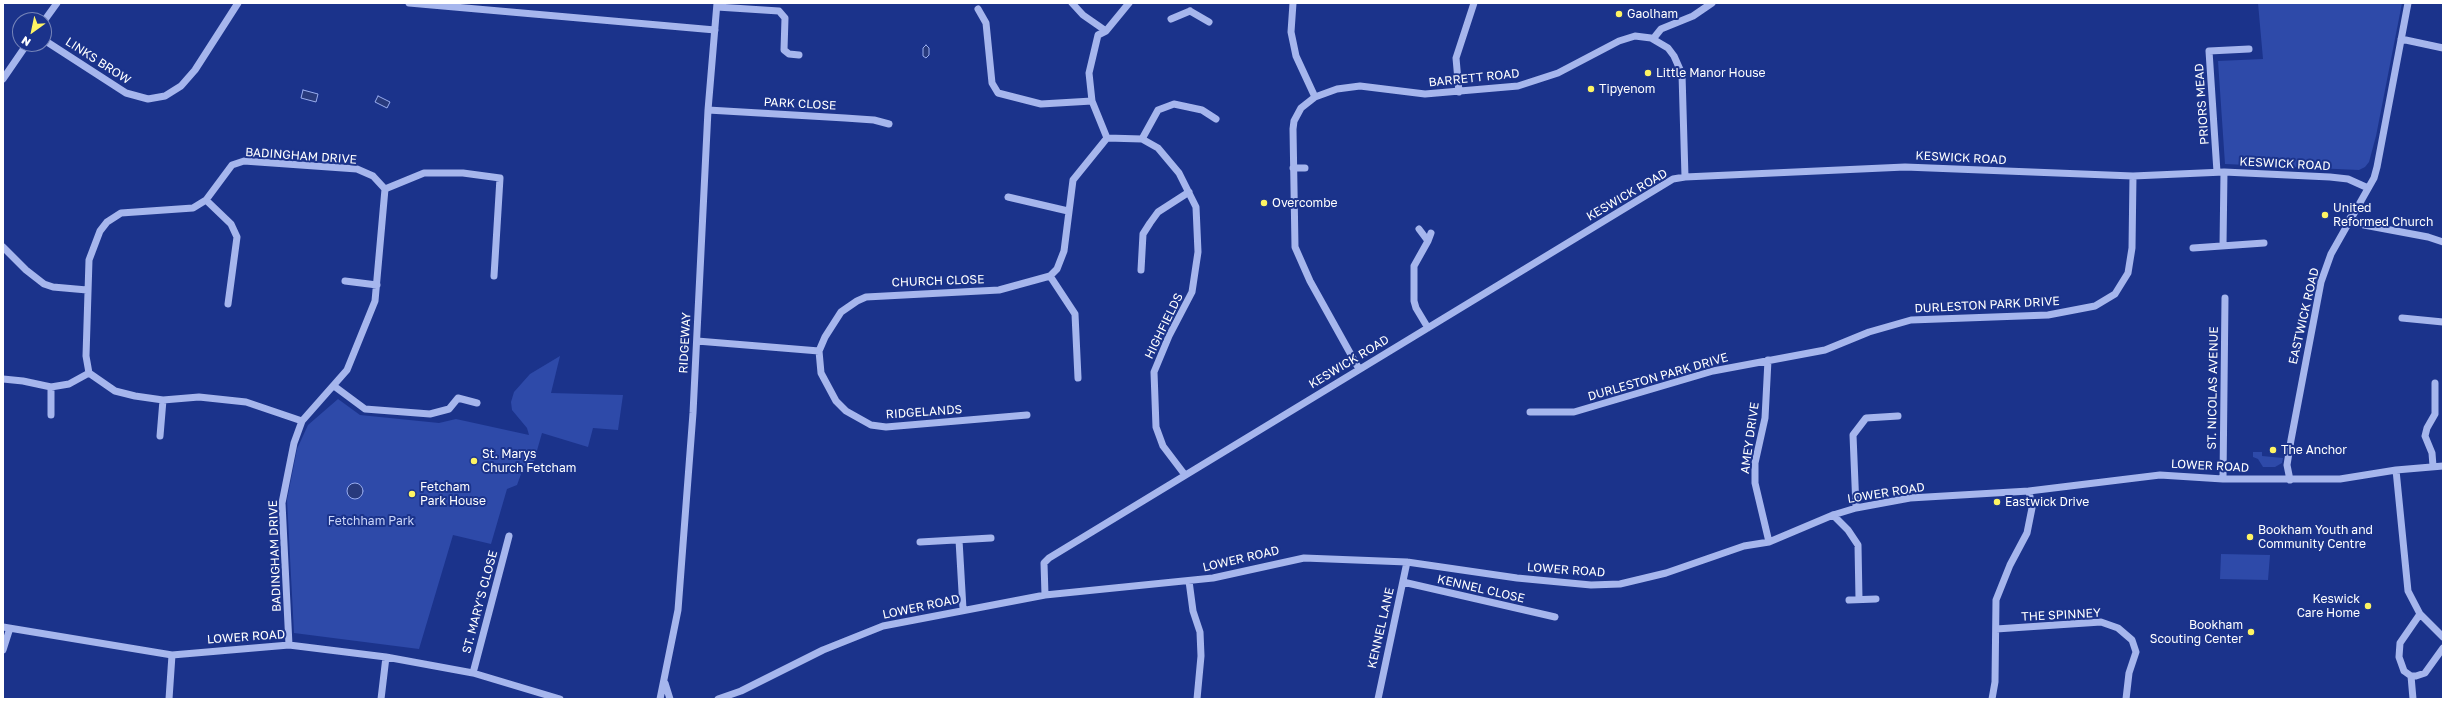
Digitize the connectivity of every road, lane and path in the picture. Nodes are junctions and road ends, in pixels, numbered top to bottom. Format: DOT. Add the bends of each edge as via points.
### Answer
graph roads {
  1 [pos="57,3"];
  2 [pos="238,3"];
  3 [pos="409,3"];
  4 [pos="1072,3"];
  5 [pos="1129,3"];
  6 [pos="1190,3"];
  7 [pos="1293,3"];
  8 [pos="1474,3"];
  9 [pos="1712,3"];
  10 [pos="2408,3"];
  11 [pos="717,5"];
  12 [pos="978,9"];
  13 [pos="1190,11"];
  14 [pos="50,12"];
  15 [pos="1171,19"];
  16 [pos="1209,22"];
  17 [pos="716,30"];
  18 [pos="1106,31"];
  19 [pos="2401,38"];
  20 [pos="1653,39"];
  21 [pos="52,45"];
  22 [pos="2443,48"];
  23 [pos="2249,49"];
  24 [pos="21,52"];
  25 [pos="799,55"];
  26 [pos="4,75"];
  27 [pos="1458,92"];
  28 [pos="1314,97"];
  29 [pos="1092,101"];
  30 [pos="708,110"];
  31 [pos="1216,119"];
  32 [pos="889,124"];
  33 [pos="1107,138"];
  34 [pos="1142,139"];
  35 [pos="1293,168"];
  36 [pos="1304,168"];
  37 [pos="2221,172"];
  38 [pos="2133,176"];
  39 [pos="1685,177"];
  40 [pos="385,188"];
  41 [pos="2368,188"];
  42 [pos="1189,192"];
  43 [pos="1008,197"];
  44 [pos="206,200"];
  45 [pos="1068,210"];
  46 [pos="2350,218"];
  47 [pos="1419,229"];
  48 [pos="1431,233"];
  49 [pos="1428,241"];
  50 [pos="2443,242"];
  51 [pos="2264,243"];
  52 [pos="2223,246"];
  53 [pos="3,247"];
  54 [pos="2193,248"];
  55 [pos="1141,270"];
  56 [pos="494,276"];
  57 [pos="1050,276"];
  58 [pos="344,281"];
  59 [pos="377,285"];
  60 [pos="87,290"];
  61 [pos="2226,298"];
  62 [pos="228,304"];
  63 [pos="2402,318"];
  64 [pos="2443,322"];
  65 [pos="1428,328"];
  66 [pos="696,341"];
  67 [pos="819,351"];
  68 [pos="1768,360"];
  69 [pos="1359,369"];
  70 [pos="89,373"];
  71 [pos="1078,378"];
  72 [pos="3,379"];
  73 [pos="2435,383"];
  74 [pos="334,386"];
  75 [pos="51,387"];
  76 [pos="163,400"];
  77 [pos="477,403"];
  78 [pos="1530,412"];
  79 [pos="51,415"];
  80 [pos="1027,415"];
  81 [pos="1898,416"];
  82 [pos="302,421"];
  83 [pos="160,436"];
  84 [pos="2433,466"];
  85 [pos="2443,466"];
  86 [pos="2396,470"];
  87 [pos="1185,475"];
  88 [pos="2223,479"];
  89 [pos="2290,480"];
  90 [pos="2029,491"];
  91 [pos="1856,508"];
  92 [pos="1833,515"];
  93 [pos="509,536"];
  94 [pos="991,538"];
  95 [pos="959,540"];
  96 [pos="920,542"];
  97 [pos="1770,542"];
  98 [pos="1407,562"];
  99 [pos="1189,581"];
  100 [pos="1403,582"];
  101 [pos="1045,595"];
  102 [pos="1859,599"];
  103 [pos="1876,599"];
  104 [pos="1849,600"];
  105 [pos="963,609"];
  106 [pos="2420,614"];
  107 [pos="1555,617"];
  108 [pos="6,628"];
  109 [pos="1996,630"];
  110 [pos="2443,637"];
  111 [pos="289,645"];
  112 [pos="2443,648"];
  113 [pos="3,650"];
  114 [pos="172,654"];
  115 [pos="386,657"];
  116 [pos="473,673"];
  117 [pos="2411,676"];
  118 [pos="665,683"];
  119 [pos="169,699"];
  120 [pos="381,699"];
  121 [pos="560,699"];
  122 [pos="660,699"];
  123 [pos="670,699"];
  124 [pos="718,699"];
  125 [pos="1197,699"];
  126 [pos="1378,699"];
  127 [pos="1992,699"];
  128 [pos="2126,699"];
  129 [pos="2413,699"];
  1 -- 14 [label="street"];
  2 -- 21 [label="street, LINKS BROW" via="195,70 181,86 165,96 148,99 126,93"];
  3 -- 17 [label="street"];
  4 -- 18 [label="street" via="1083,15"];
  5 -- 18 [label="street"];
  6 -- 13 [label="street"];
  7 -- 28 [label="street" via="1291,32 1296,56"];
  8 -- 27 [label="street" via="1456,58"];
  9 -- 20 [label="street" via="1693,16 1661,29"];
  10 -- 19 [label="street, EASTWICK ROAD"];
  11 -- 17 [label="street, RIDGEWAY"];
  11 -- 25 [label="street" via="779,11 785,18 784,50 789,54"];
  12 -- 29 [label="street" via="986,23 992,83 998,93 1041,104"];
  13 -- 15 [label="street"];
  13 -- 16 [label="street"];
  17 -- 30 [label="street, RIDGEWAY"];
  18 -- 29 [label="street" via="1098,35 1089,73"];
  19 -- 22 [label="street"];
  19 -- 41 [label="street, EASTWICK ROAD" via="2377,167"];
  20 -- 27 [label="street, BARRETT ROAD" via="1635,36 1619,41 1558,73 1526,84"];
  20 -- 39 [label="street, BARRETT ROAD" via="1668,48 1682,74"];
  23 -- 37 [label="street, PRIORS MEAD" via="2209,50"];
  24 -- 26 [label="street"];
  27 -- 28 [label="street, BARRETT ROAD" via="1411,93 1360,86 1337,89"];
  28 -- 35 [label="street, BARRETT ROAD" via="1301,108 1294,121"];
  29 -- 33 [label="street"];
  30 -- 32 [label="street, PARK CLOSE" via="874,120"];
  30 -- 66 [label="street, RIDGEWAY"];
  31 -- 34 [label="street" via="1202,110 1174,104 1158,110"];
  33 -- 34 [label="street, HIGHFIELDS"];
  33 -- 45 [label="street" via="1076,174"];
  34 -- 42 [label="street, HIGHFIELDS" via="1166,155"];
  35 -- 36 [label="street"];
  35 -- 69 [label="street, BARRETT ROAD" via="1295,247 1306,274"];
  37 -- 38 [label="street, KESWICK ROAD"];
  37 -- 41 [label="street, KESWICK ROAD" via="2330,177 2348,179"];
  37 -- 52 [label="street"];
  38 -- 39 [label="street, KESWICK ROAD" via="1905,167"];
  38 -- 68 [label="street, DURLESTON PARK DRIVE" via="2131,263 2123,283 2108,300 2076,311 2048,315 1911,320 1869,332 1832,348"];
  39 -- 65 [label="street, KESWICK ROAD" via="1673,179"];
  40 -- 44 [label="street, BADINGHAM DRIVE" via="373,176 357,169 244,161 232,165"];
  40 -- 56 [label="street" via="424,173 463,173 500,178"];
  40 -- 59 [label="street, BADINGHAM DRIVE"];
  41 -- 46 [label="street, EASTWICK ROAD"];
  42 -- 55 [label="street" via="1158,212 1143,234"];
  42 -- 87 [label="street, HIGHFIELDS" via="1196,207 1198,252 1192,292 1154,372 1156,427 1163,446"];
  43 -- 45 [label="street"];
  44 -- 60 [label="street, BADINGHAM DRIVE" via="185,210 121,213 107,222 100,231 89,260"];
  44 -- 62 [label="street" via="231,224 237,237"];
  45 -- 57 [label="street" via="1064,251 1057,269"];
  46 -- 50 [label="street" via="2364,225"];
  46 -- 89 [label="street, EASTWICK ROAD" via="2331,254 2321,282 2287,465"];
  47 -- 49 [label="street"];
  48 -- 49 [label="street"];
  49 -- 65 [label="street" via="1416,260 1413,280 1416,308"];
  51 -- 52 [label="street"];
  52 -- 54 [label="street"];
  53 -- 60 [label="street" via="44,284"];
  57 -- 67 [label="street, CHURCH CLOSE" via="999,290 866,297 841,312"];
  57 -- 71 [label="street" via="1076,314"];
  58 -- 59 [label="street"];
  59 -- 74 [label="street, BADINGHAM DRIVE" via="375,301 355,353 347,370"];
  60 -- 70 [label="street, BADINGHAM DRIVE" via="86,356"];
  61 -- 88 [label="street, ST. NICOLAS AVENUE"];
  63 -- 64 [label="street"];
  65 -- 69 [label="street, KESWICK ROAD"];
  66 -- 67 [label="street"];
  66 -- 118 [label="street, RIDGEWAY" via="678,610"];
  67 -- 80 [label="street, RIDGELANDS" via="821,373 836,401 846,411 871,426 886,427"];
  68 -- 78 [label="street, DURLESTON PARK DRIVE" via="1681,380 1574,412"];
  68 -- 97 [label="street, AMEY DRIVE" via="1765,418 1755,463 1755,483"];
  69 -- 87 [label="street, KESWICK ROAD"];
  70 -- 75 [label="street" via="68,384"];
  70 -- 76 [label="street" via="115,391"];
  72 -- 75 [label="street" via="23,380"];
  73 -- 84 [label="street" via="2435,414 2425,436 2432,453"];
  74 -- 77 [label="street" via="365,409 430,414 449,409 458,398"];
  74 -- 82 [label="street, BADINGHAM DRIVE"];
  75 -- 79 [label="street"];
  76 -- 82 [label="street" via="199,396 246,402"];
  76 -- 83 [label="street"];
  81 -- 91 [label="street" via="1866,418 1853,435"];
  82 -- 111 [label="street, BADINGHAM DRIVE" via="294,443 282,503"];
  84 -- 85 [label="street, LOWER ROAD"];
  84 -- 86 [label="street, LOWER ROAD"];
  86 -- 89 [label="street, LOWER ROAD" via="2340,479"];
  86 -- 106 [label="street" via="2408,591"];
  87 -- 101 [label="street, KESWICK ROAD" via="1045,560"];
  88 -- 89 [label="street, LOWER ROAD"];
  88 -- 90 [label="street, LOWER ROAD" via="2160,475"];
  90 -- 91 [label="street, LOWER ROAD" via="1910,498"];
  90 -- 109 [label="street" via="2032,508 2027,533 1996,600"];
  91 -- 92 [label="street, LOWER ROAD"];
  92 -- 97 [label="street, LOWER ROAD"];
  92 -- 102 [label="street" via="1858,545"];
  93 -- 116 [label="street, ST. MARY'S CLOSE"];
  94 -- 95 [label="street"];
  95 -- 96 [label="street"];
  95 -- 105 [label="street"];
  97 -- 98 [label="street, LOWER ROAD" via="1744,546 1647,578 1608,584 1517,578"];
  98 -- 99 [label="street, LOWER ROAD" via="1304,558"];
  98 -- 100 [label="street, KENNEL LANE"];
  99 -- 101 [label="street, LOWER ROAD"];
  99 -- 125 [label="street" via="1193,611 1200,632 1201,656"];
  100 -- 107 [label="street, KENNEL CLOSE"];
  100 -- 126 [label="street, KENNEL LANE"];
  101 -- 105 [label="street, LOWER ROAD"];
  102 -- 103 [label="street"];
  102 -- 104 [label="street"];
  105 -- 124 [label="street, LOWER ROAD" via="883,626 823,650 740,691"];
  106 -- 110 [label="street"];
  106 -- 117 [label="street" via="2398,648 2404,671"];
  108 -- 113 [label="street"];
  108 -- 114 [label="street, LOWER ROAD"];
  109 -- 127 [label="street" via="1995,682"];
  109 -- 128 [label="street, THE SPINNEY" via="2101,622 2118,628 2132,640 2136,652 2129,673"];
  111 -- 114 [label="street, LOWER ROAD"];
  111 -- 115 [label="street, LOWER ROAD"];
  112 -- 117 [label="street" via="2425,672"];
  114 -- 119 [label="street"];
  115 -- 116 [label="street, LOWER ROAD"];
  115 -- 120 [label="street"];
  116 -- 121 [label="street, LOWER ROAD"];
  117 -- 129 [label="street"];
  118 -- 122 [label="street, RIDGEWAY"];
  118 -- 123 [label="street, RIDGEWAY"];
}
